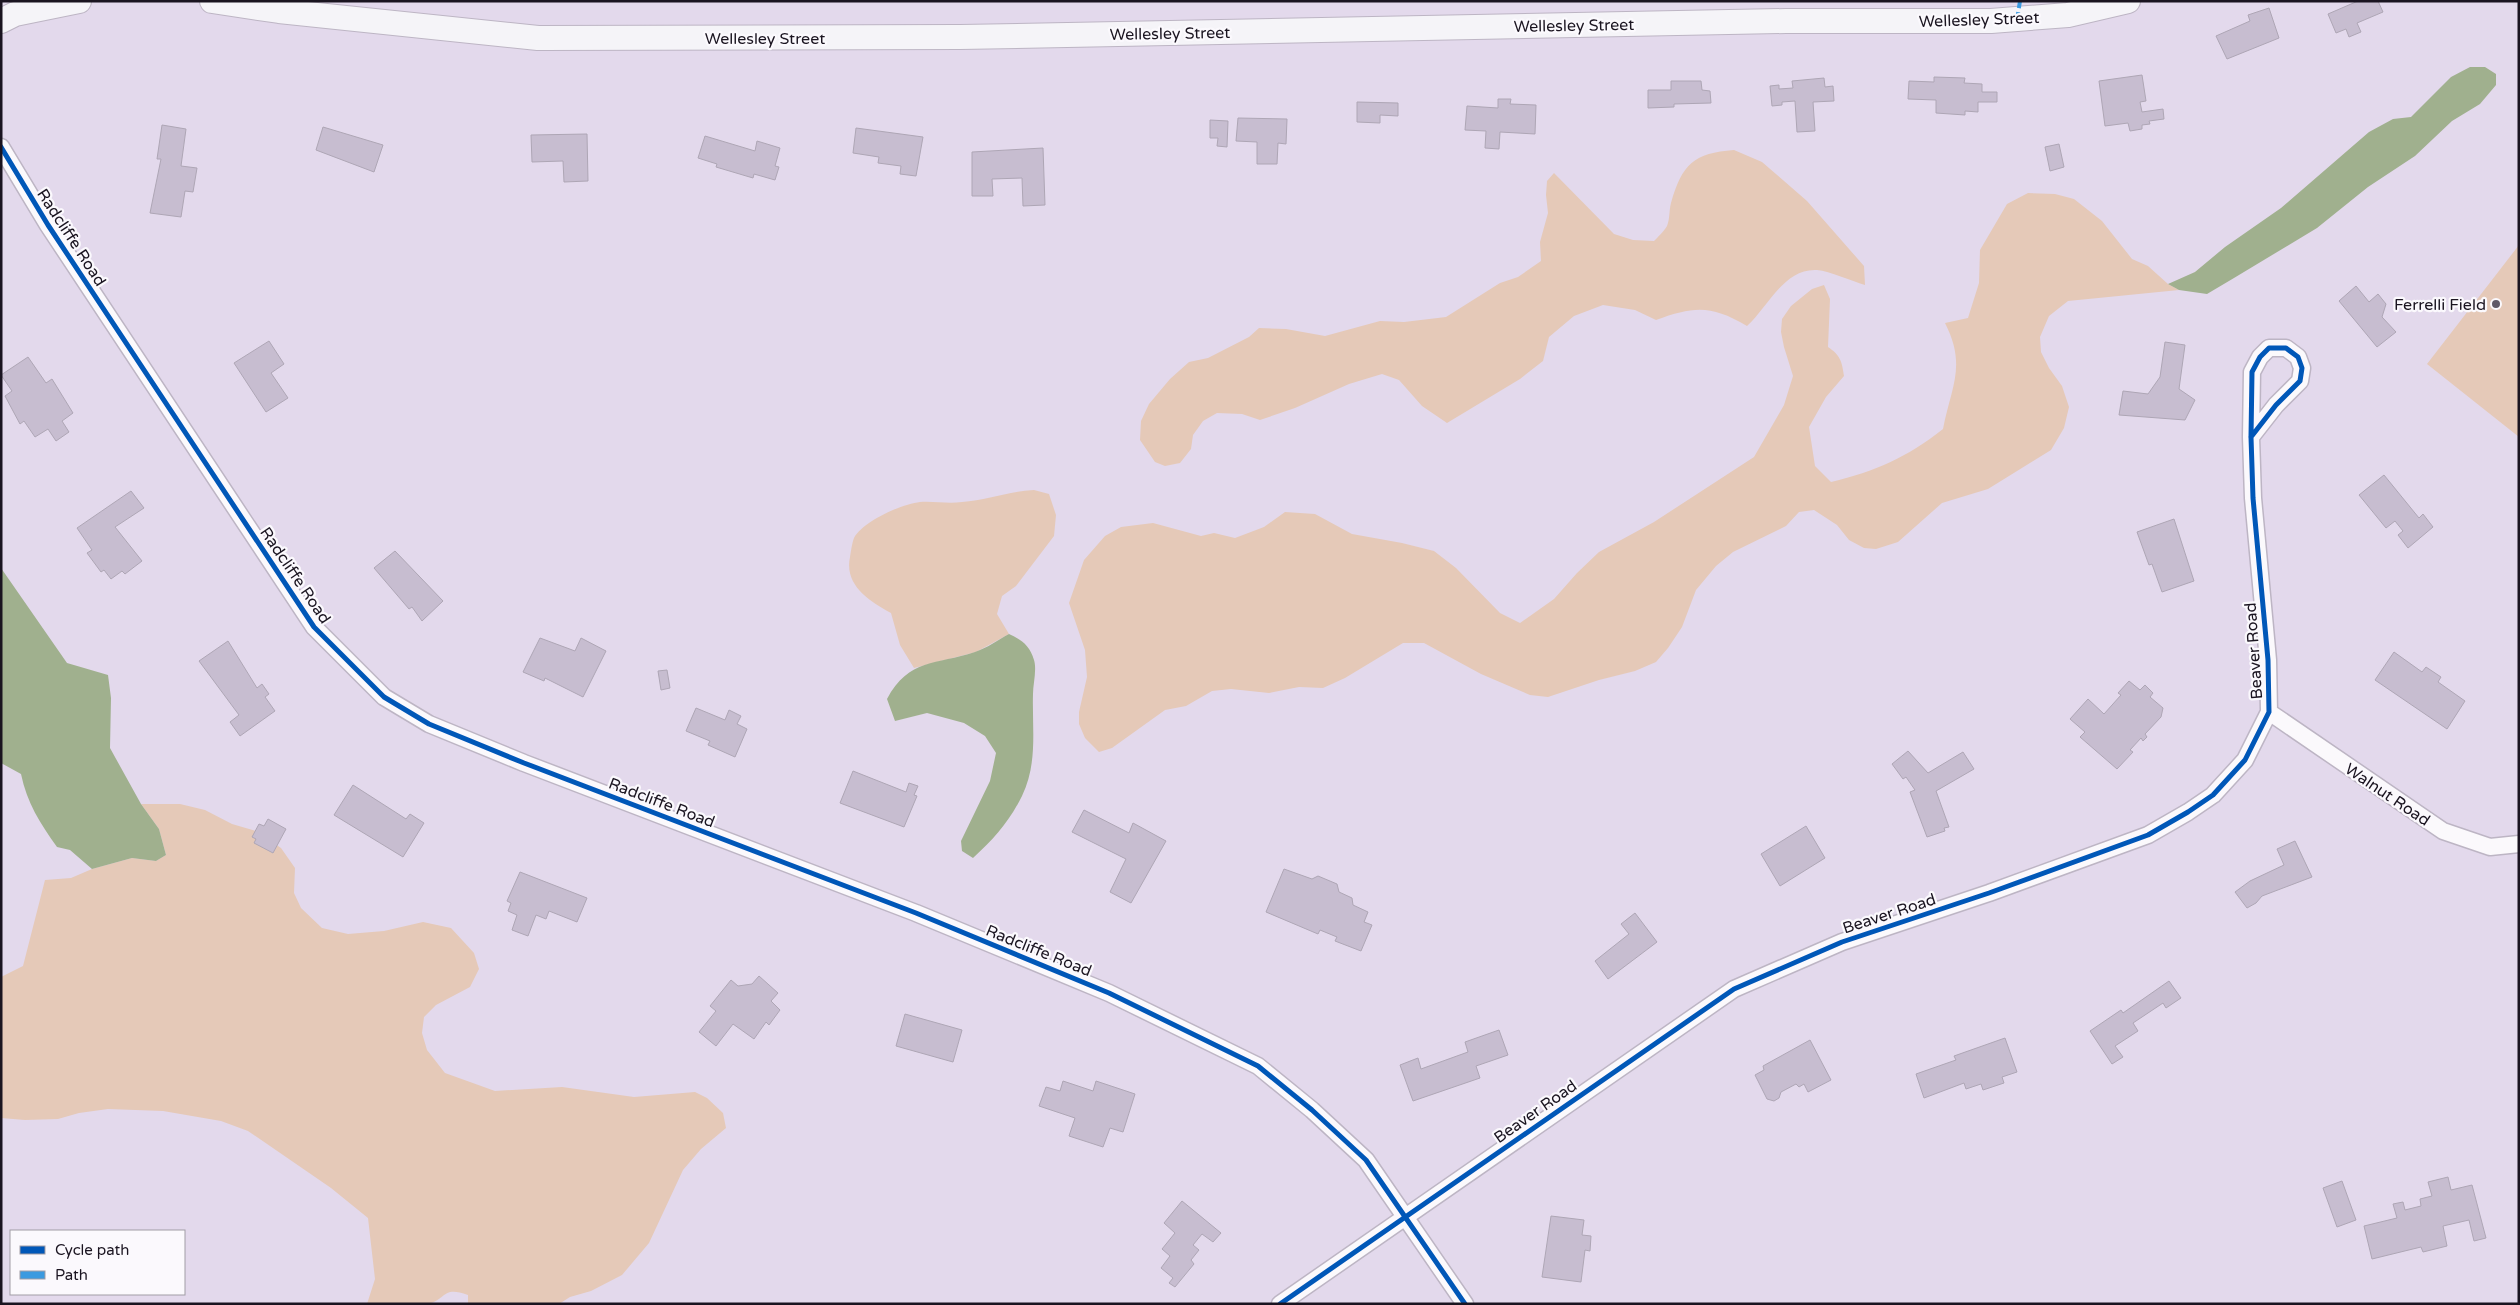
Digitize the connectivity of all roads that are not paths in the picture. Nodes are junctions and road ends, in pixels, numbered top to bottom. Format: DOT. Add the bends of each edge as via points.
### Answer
graph roads {
  1 [pos="79,1"];
  2 [pos="212,1"];
  3 [pos="2128,1"];
  4 [pos="1,21"];
  5 [pos="1,146"];
  6 [pos="2252,437"];
  7 [pos="2269,712"];
  8 [pos="2519,844"];
  9 [pos="1405,1217"];
  10 [pos="1280,1304"];
  11 [pos="1465,1304"];
  1 -- 4 [label="main road" via="15,14"];
  2 -- 3 [label="main road, Wellesley Street" via="538,38 605,38 960,37 1777,21 1991,21 2068,15"];
  5 -- 9 [label="street, Radcliffe Road" via="48,224 314,627 384,697 429,724 524,763 916,913 1109,993 1258,1066 1366,1160"];
  6 -- 6 [label="street, Beaver Road" via="2252,372 2269,348 2286,348 2298,357 2302,368 2300,381 2276,405"];
  6 -- 7 [label="street, Beaver Road" via="2253,498 2268,660"];
  7 -- 8 [label="street, Walnut Road" via="2443,831 2490,847"];
  7 -- 9 [label="street, Beaver Road" via="2245,760 2213,795 2188,812 2148,835 1842,942 1734,990"];
  9 -- 10 [label="street, Beaver Road"];
  9 -- 11 [label="street, Radcliffe Road"];
}
